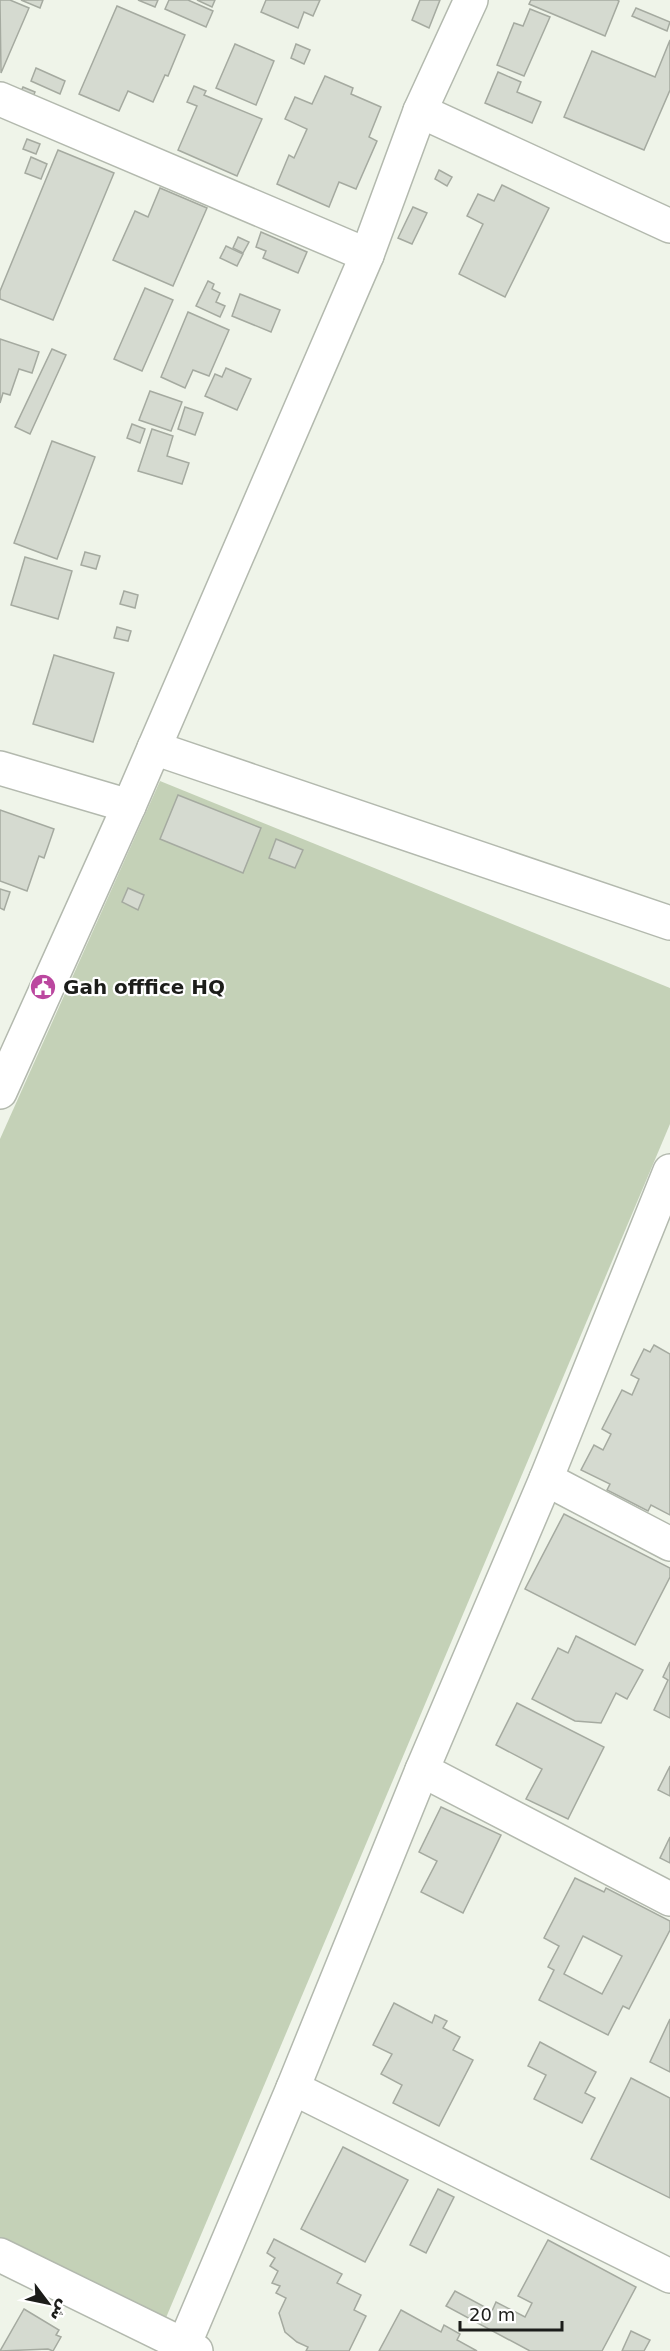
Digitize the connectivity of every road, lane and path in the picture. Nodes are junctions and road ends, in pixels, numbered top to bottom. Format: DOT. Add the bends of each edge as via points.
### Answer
graph roads {
  1 [pos="471,0"];
  2 [pos="0,99"];
  3 [pos="420,111"];
  4 [pos="670,226"];
  5 [pos="367,255"];
  6 [pos="154,748"];
  7 [pos="0,768"];
  8 [pos="129,806"];
  9 [pos="670,923"];
  10 [pos="0,1092"];
  11 [pos="670,1171"];
  12 [pos="546,1479"];
  13 [pos="670,1544"];
  14 [pos="422,1770"];
  15 [pos="670,1899"];
  16 [pos="292,2088"];
  17 [pos="0,2255"];
  18 [pos="670,2276"];
  19 [pos="190,2348"];
  1 -- 3 [label="street"];
  2 -- 5 [label="street"];
  3 -- 4 [label="street"];
  3 -- 5 [label="street"];
  5 -- 6 [label="street"];
  6 -- 8 [label="street"];
  6 -- 9 [label="street"];
  7 -- 8 [label="street"];
  8 -- 10 [label="street"];
  11 -- 12 [label="street"];
  12 -- 13 [label="street"];
  12 -- 14 [label="street"];
  14 -- 15 [label="street"];
  14 -- 16 [label="street"];
  16 -- 18 [label="street"];
  16 -- 19 [label="street"];
  17 -- 19 [label="street"];
}
